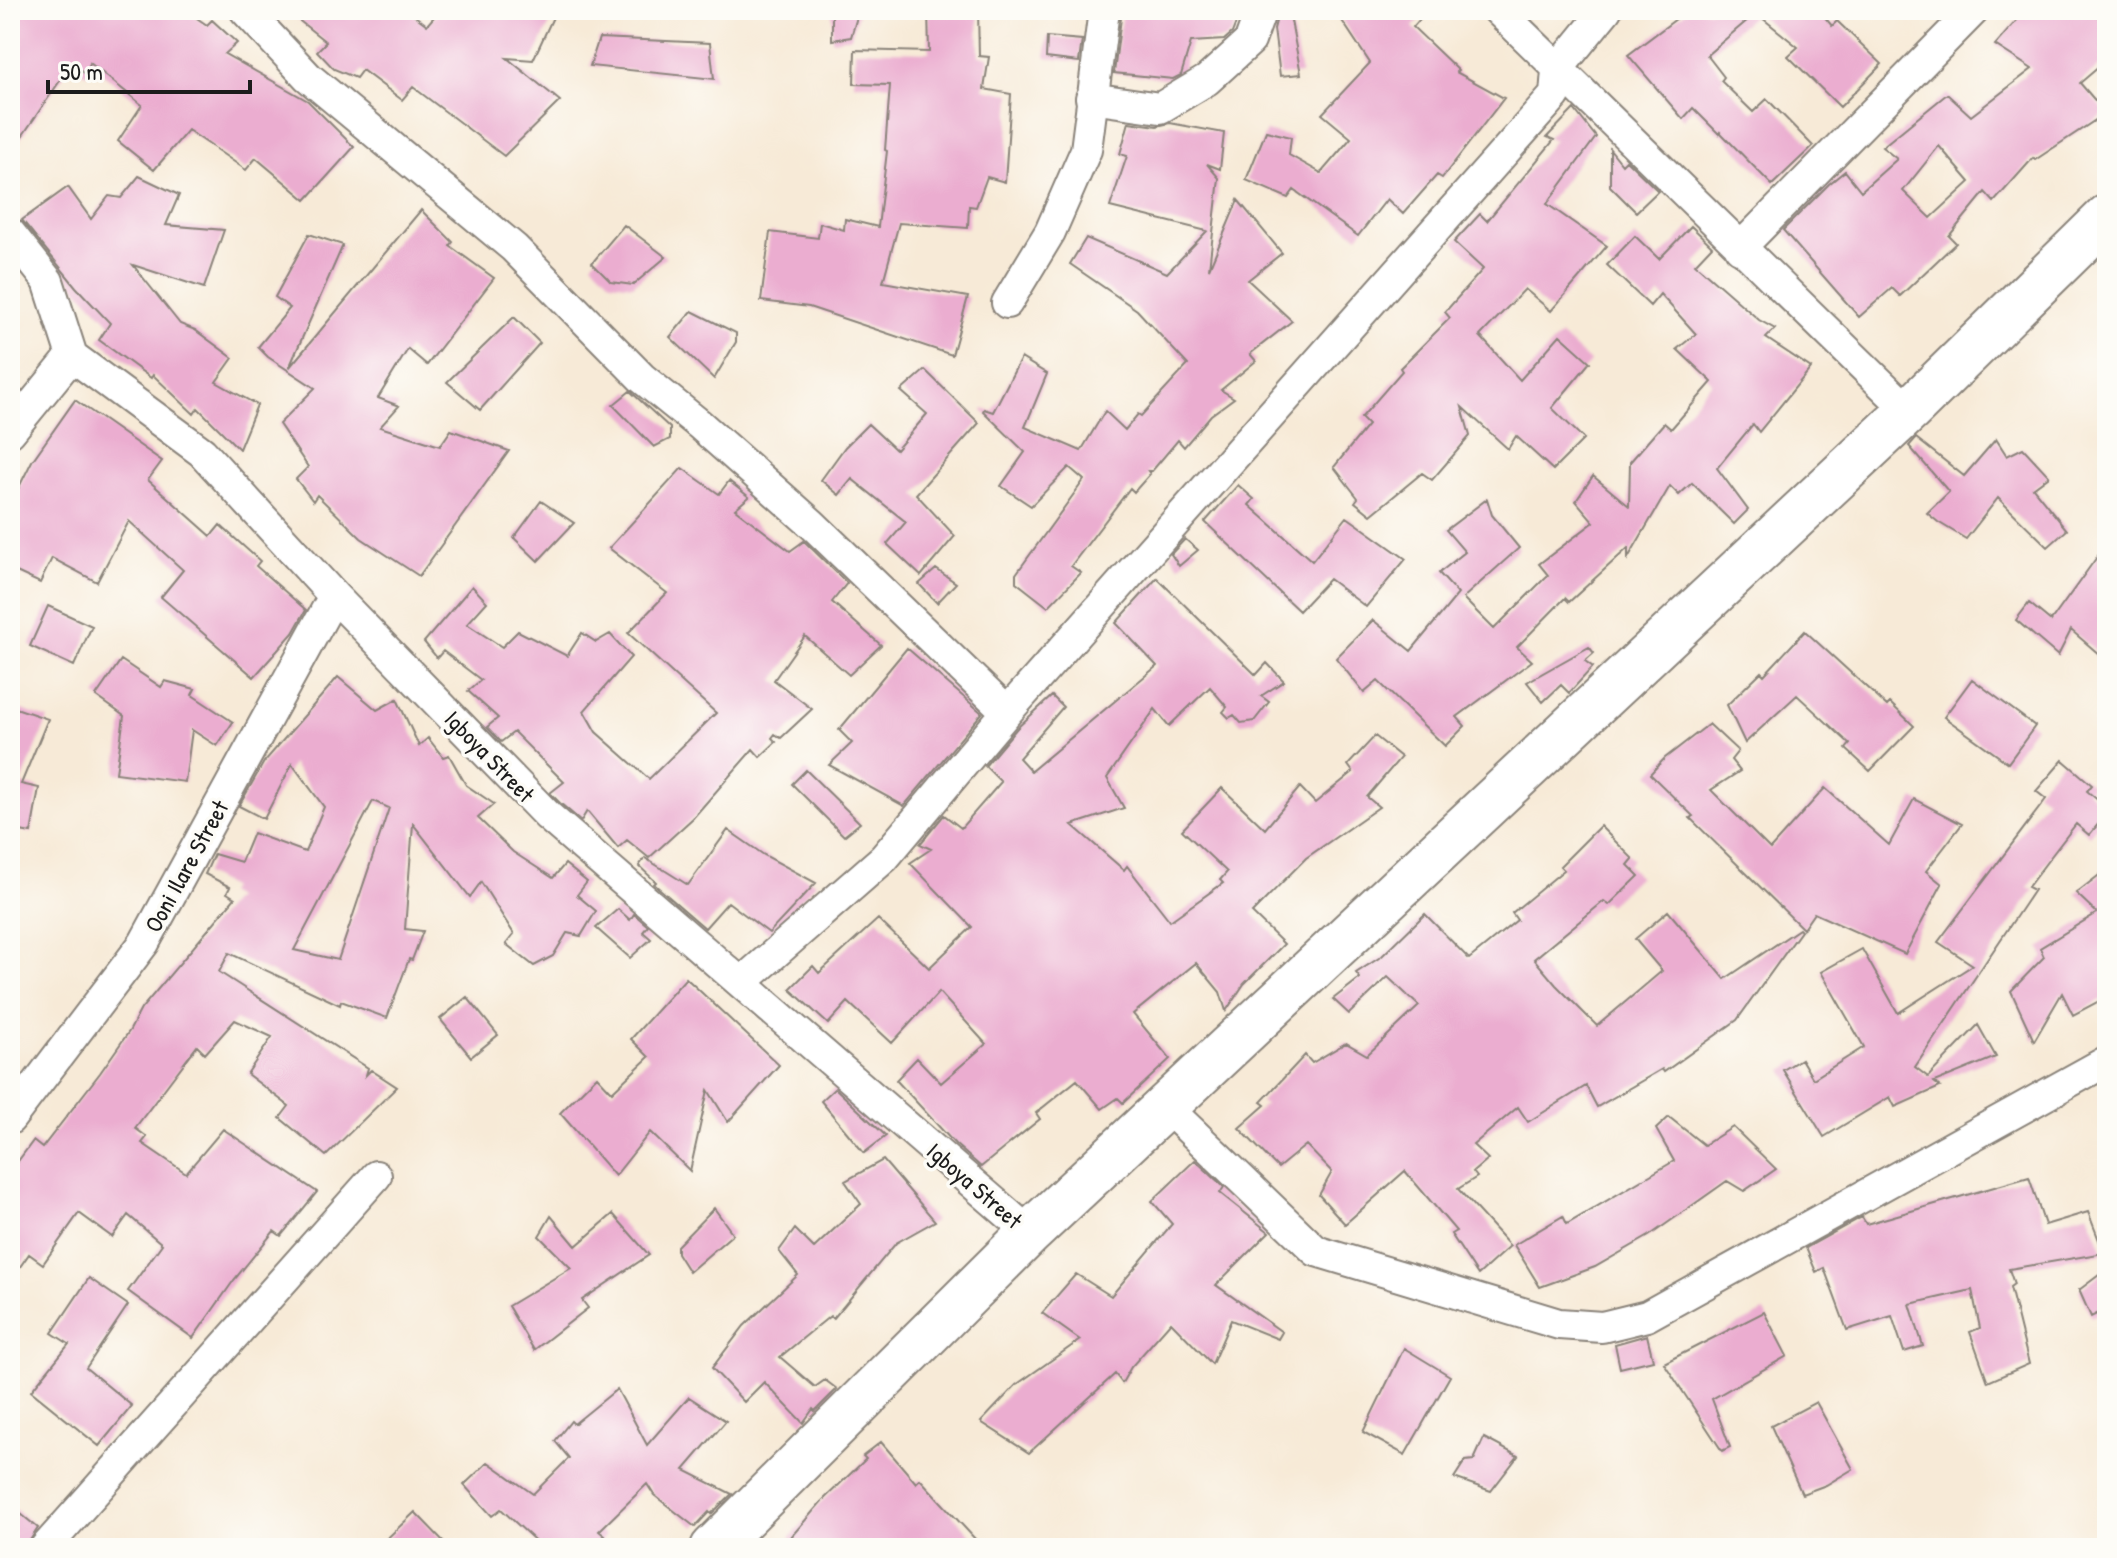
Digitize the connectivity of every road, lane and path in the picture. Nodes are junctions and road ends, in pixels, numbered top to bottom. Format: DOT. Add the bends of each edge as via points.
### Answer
graph roads {
  1 [pos="245,10"];
  2 [pos="1104,10"];
  3 [pos="1261,10"];
  4 [pos="1498,10"];
  5 [pos="1606,10"];
  6 [pos="1974,10"];
  7 [pos="1557,70"];
  8 [pos="1091,98"];
  9 [pos="2107,217"];
  10 [pos="10,233"];
  11 [pos="1740,248"];
  12 [pos="1007,303"];
  13 [pos="72,356"];
  14 [pos="1909,411"];
  15 [pos="10,432"];
  16 [pos="334,596"];
  17 [pos="1007,712"];
  18 [pos="741,983"];
  19 [pos="2107,1061"];
  20 [pos="1164,1105"];
  21 [pos="10,1119"];
  22 [pos="376,1176"];
  23 [pos="1030,1233"];
  24 [pos="45,1548"];
  25 [pos="713,1548"];
  1 -- 17 [label="street" via="308,77 514,248 642,378 812,524"];
  2 -- 8 [label="street"];
  3 -- 8 [label="street" via="1250,41 1207,80 1160,108"];
  4 -- 7 [label="street"];
  5 -- 7 [label="street"];
  6 -- 11 [label="street"];
  7 -- 11 [label="street"];
  7 -- 17 [label="street" via="1555,95"];
  8 -- 12 [label="street" via="1086,150 1050,232"];
  9 -- 14 [label="main road"];
  10 -- 13 [label="street" via="48,281"];
  11 -- 14 [label="street"];
  13 -- 15 [label="street"];
  13 -- 16 [label="street, Igboya Street" via="202,452"];
  14 -- 20 [label="main road"];
  16 -- 18 [label="street, Igboya Street" via="548,816"];
  16 -- 21 [label="street, Ooni Ilare Street" via="144,943"];
  17 -- 18 [label="street" via="884,858"];
  18 -- 23 [label="street, Igboya Street"];
  19 -- 20 [label="street" via="1647,1316 1602,1327 1559,1324 1316,1251"];
  20 -- 23 [label="main road"];
  22 -- 24 [label="street"];
  23 -- 25 [label="main road"];
}
